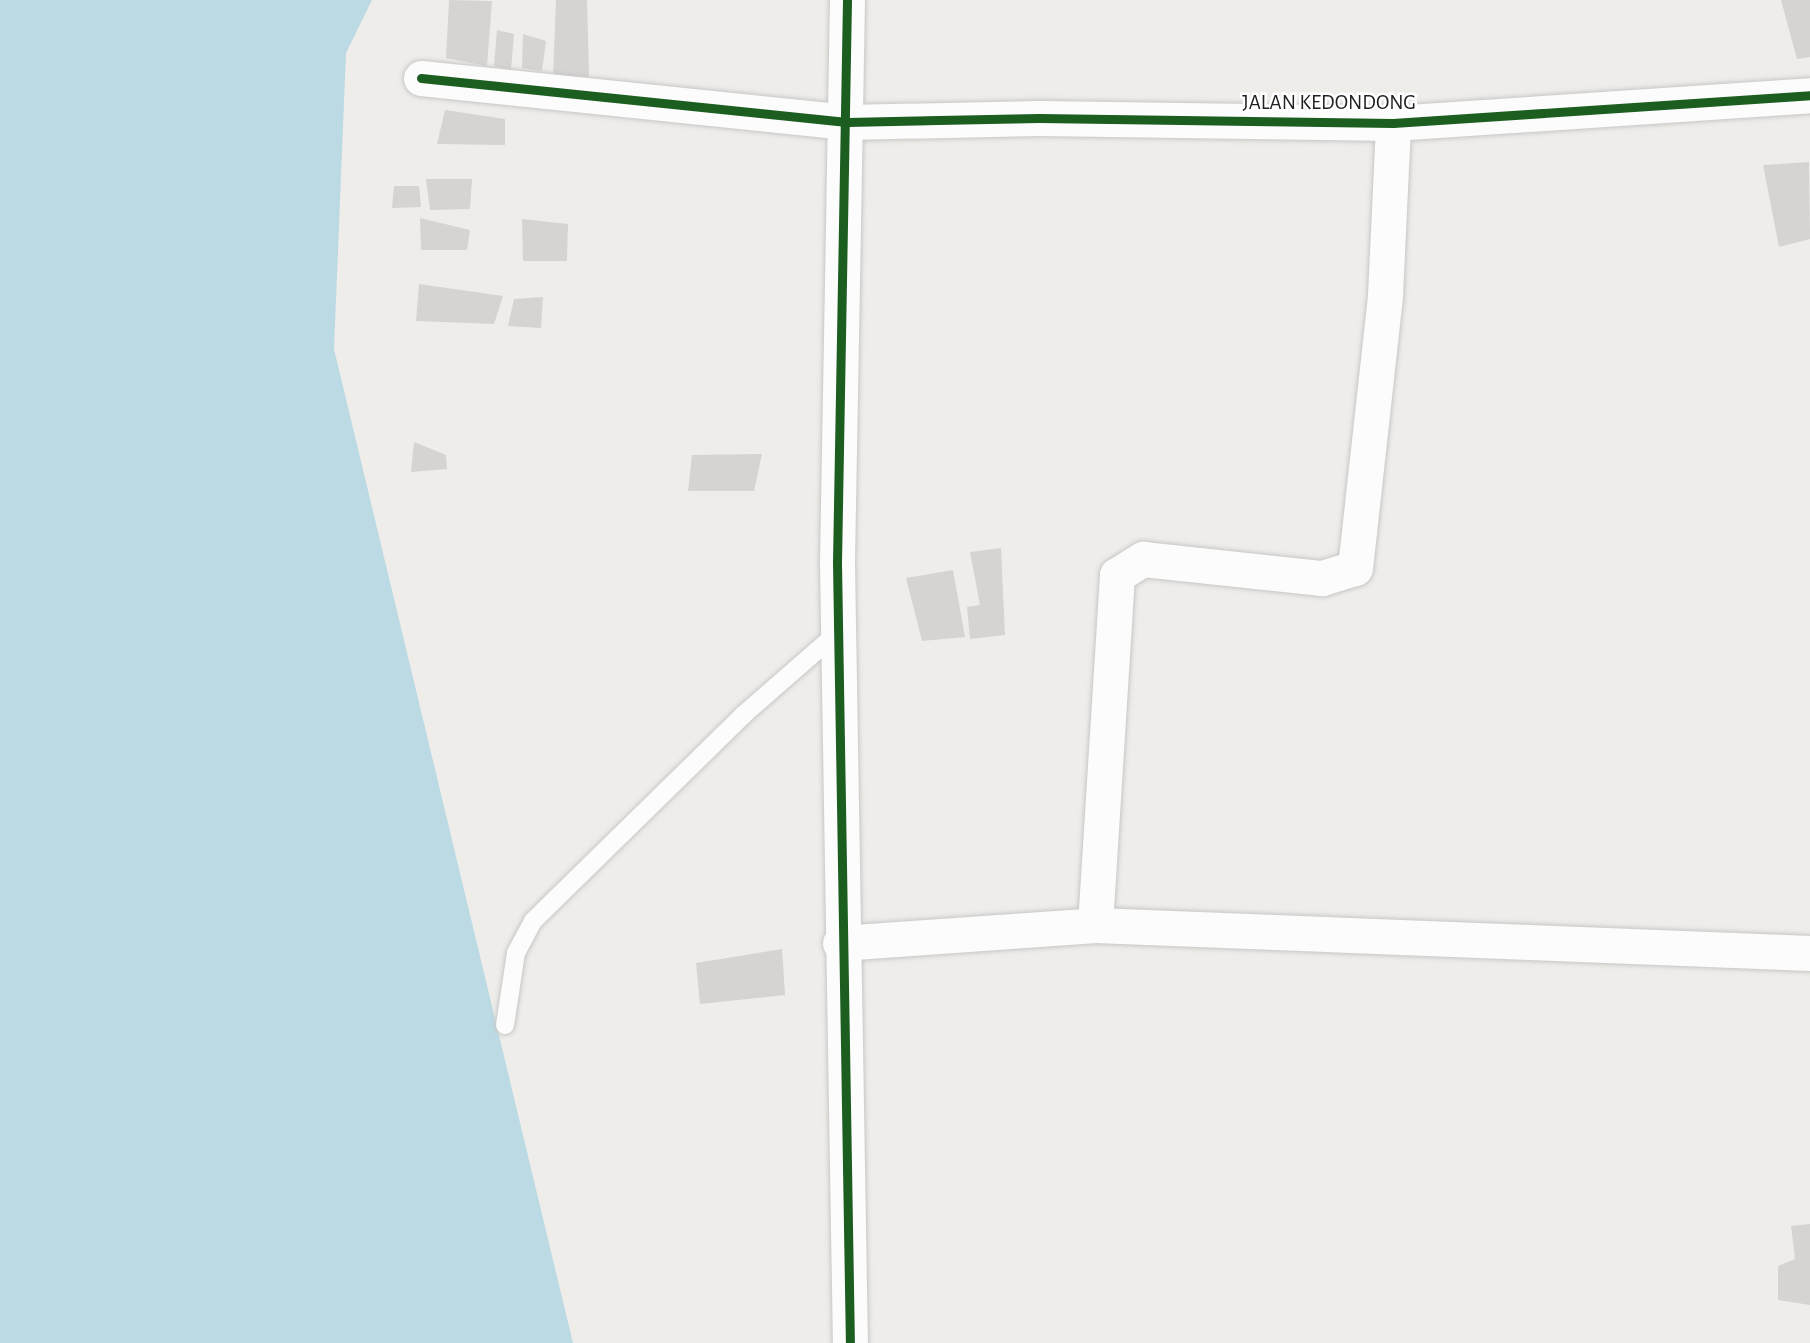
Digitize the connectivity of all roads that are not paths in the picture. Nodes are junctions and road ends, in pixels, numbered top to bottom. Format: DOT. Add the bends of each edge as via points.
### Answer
graph roads {
  1 [pos="846,0"];
  2 [pos="421,78"];
  3 [pos="1810,95"];
  4 [pos="848,122"];
  5 [pos="1393,123"];
  6 [pos="837,633"];
  7 [pos="1096,925"];
  8 [pos="840,943"];
  9 [pos="1810,953"];
  10 [pos="505,1025"];
  11 [pos="850,1343"];
  1 -- 4 [label="street"];
  2 -- 4 [label="street, JALAN KEDONDONG"];
  3 -- 5 [label="street, JALAN KEDONDONG"];
  4 -- 5 [label="street, JALAN KEDONDONG" via="1039,118"];
  4 -- 6 [label="street"];
  5 -- 7 [label="street" via="1385,295 1355,568 1322,578 1143,559 1117,575"];
  6 -- 8 [label="street"];
  6 -- 10 [label="lane" via="743,715 533,921 516,953"];
  7 -- 8 [label="street"];
  7 -- 9 [label="street"];
  8 -- 11 [label="street"];
}
